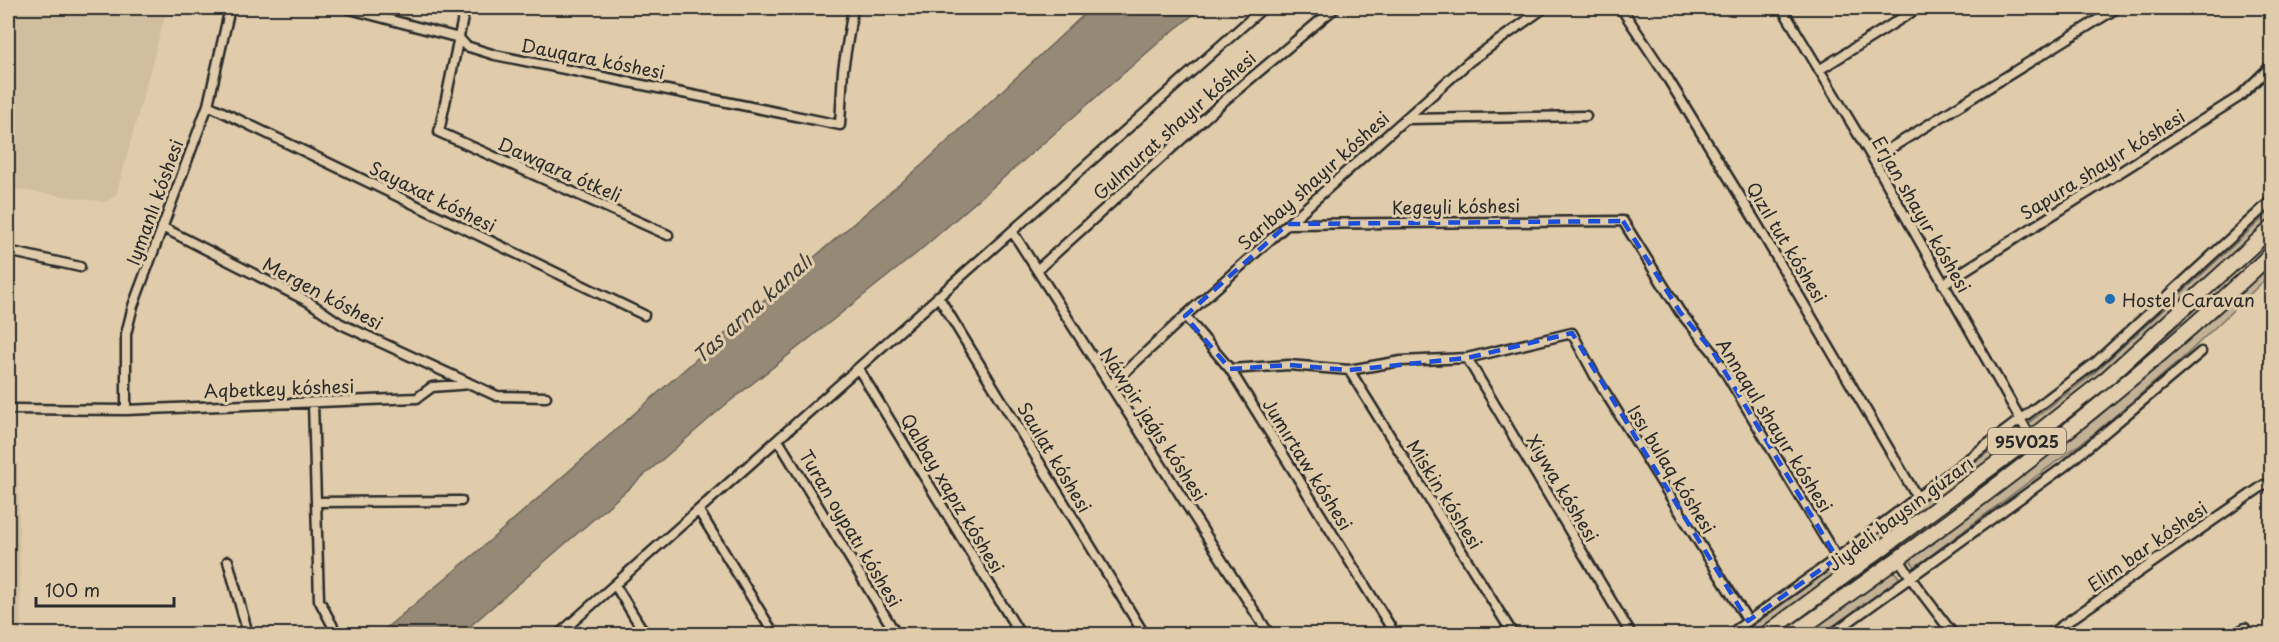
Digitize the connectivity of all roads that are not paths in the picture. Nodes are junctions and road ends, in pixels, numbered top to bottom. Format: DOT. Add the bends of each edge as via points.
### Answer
graph roads {
  1 [pos="230,8"];
  2 [pos="346,8"];
  3 [pos="465,8"];
  4 [pos="853,8"];
  5 [pos="1263,8"];
  6 [pos="1335,8"];
  7 [pos="1544,8"];
  8 [pos="1621,8"];
  9 [pos="1782,8"];
  10 [pos="1918,8"];
  11 [pos="2117,8"];
  12 [pos="459,38"];
  13 [pos="2271,65"];
  14 [pos="1819,70"];
  15 [pos="208,105"];
  16 [pos="1586,116"];
  17 [pos="1406,119"];
  18 [pos="1873,159"];
  19 [pos="2271,200"];
  20 [pos="1623,221"];
  21 [pos="1288,224"];
  22 [pos="162,227"];
  23 [pos="2271,228"];
  24 [pos="1012,231"];
  25 [pos="668,235"];
  26 [pos="8,251"];
  27 [pos="2271,253"];
  28 [pos="80,267"];
  29 [pos="1037,270"];
  30 [pos="1943,284"];
  31 [pos="938,296"];
  32 [pos="644,315"];
  33 [pos="1185,316"];
  34 [pos="2201,352"];
  35 [pos="1467,358"];
  36 [pos="858,368"];
  37 [pos="1230,369"];
  38 [pos="1349,370"];
  39 [pos="471,384"];
  40 [pos="1110,386"];
  41 [pos="546,397"];
  42 [pos="314,403"];
  43 [pos="8,410"];
  44 [pos="126,410"];
  45 [pos="2020,421"];
  46 [pos="2031,438"];
  47 [pos="778,440"];
  48 [pos="2264,485"];
  49 [pos="1917,497"];
  50 [pos="461,501"];
  51 [pos="316,502"];
  52 [pos="699,511"];
  53 [pos="1837,558"];
  54 [pos="1899,559"];
  55 [pos="228,561"];
  56 [pos="1911,578"];
  57 [pos="615,585"];
  58 [pos="1748,621"];
  59 [pos="2245,628"];
  60 [pos="248,634"];
  61 [pos="337,634"];
  62 [pos="559,634"];
  63 [pos="645,634"];
  64 [pos="774,634"];
  65 [pos="896,634"];
  66 [pos="1020,634"];
  67 [pos="1144,634"];
  68 [pos="1269,634"];
  69 [pos="1395,634"];
  70 [pos="1513,634"];
  71 [pos="1631,634"];
  72 [pos="1730,634"];
  73 [pos="1766,634"];
  74 [pos="1793,634"];
  75 [pos="1832,634"];
  76 [pos="1953,634"];
  77 [pos="2050,634"];
  78 [pos="2235,634"];
  1 -- 15 [label="street, Iymanlı kóshesi"];
  2 -- 12 [label="street, Dauqara kóshesi"];
  3 -- 12 [label="street"];
  4 -- 12 [label="street, Dauqara kóshesi" via="843,70 840,125 495,55 466,46"];
  5 -- 24 [label="street"];
  6 -- 29 [label="street, Gulmurat shayır kóshesi" via="1225,100"];
  7 -- 17 [label="street, Sarıbay shayır kóshesi" via="1470,61"];
  8 -- 49 [label="street, Qızıl tut kóshesi" via="1754,219"];
  9 -- 14 [label="street, Erjan shayır kóshesi"];
  10 -- 14 [label="street"];
  11 -- 18 [label="street"];
  12 -- 25 [label="street, Dawqara ótkeli" via="439,132"];
  13 -- 30 [label="street, Sapura shayır kóshesi" via="2239,97"];
  14 -- 18 [label="street, Erjan shayır kóshesi"];
  15 -- 22 [label="street, Iymanlı kóshesi"];
  15 -- 32 [label="street, Sayaxat kóshesi"];
  16 -- 17 [label="street"];
  17 -- 21 [label="street, Sarıbay shayır kóshesi"];
  18 -- 30 [label="street, Erjan shayır kóshesi"];
  19 -- 45 [label="street" via="2095,363"];
  20 -- 21 [label="street, Kegeyli kóshesi"];
  20 -- 53 [label="street, Annaqul shayır kóshesi" via="1680,312 1713,352"];
  21 -- 33 [label="street, Sarıbay shayır kóshesi"];
  22 -- 39 [label="street, Mergen kóshesi" via="309,302 341,324"];
  22 -- 44 [label="street, Iymanlı kóshesi" via="126,334"];
  23 -- 46 [label="main road, Jiydeli baysın gúzarı / 95V025" via="2116,370"];
  24 -- 29 [label="street, Náwpir jaǵıs kóshesi"];
  24 -- 31 [label="street"];
  26 -- 28 [label="street"];
  27 -- 54 [label="main road, Jiydeli baysın gúzarı / 95V025" via="2146,368"];
  29 -- 40 [label="street, Náwpir jaǵıs kóshesi"];
  30 -- 45 [label="street, Erjan shayır kóshesi"];
  31 -- 36 [label="street"];
  31 -- 67 [label="street, Saulat kóshesi"];
  33 -- 37 [label="street, Jumırtaw kóshesi"];
  33 -- 40 [label="street, Sarıbay shayır kóshesi"];
  34 -- 56 [label="street" via="2065,466"];
  35 -- 38 [label="street" via="1401,361"];
  35 -- 58 [label="street, Issı bulaq kóshesi" via="1572,333"];
  35 -- 71 [label="street, Xiywa kóshesi"];
  36 -- 47 [label="street"];
  36 -- 66 [label="street, Qalbay xapız kóshesi"];
  37 -- 38 [label="street" via="1289,365"];
  37 -- 69 [label="street, Jumırtaw kóshesi"];
  38 -- 70 [label="street, Miskin kóshesi"];
  39 -- 41 [label="street, Aqbetkey kóshesi" via="497,396"];
  39 -- 42 [label="street, Aqbetkey kóshesi" via="432,387 417,398"];
  40 -- 68 [label="street, Náwpir jaǵıs kóshesi"];
  42 -- 44 [label="street, Aqbetkey kóshesi"];
  42 -- 51 [label="street"];
  43 -- 44 [label="street, Aqbetkey kóshesi"];
  45 -- 46 [label="street, Erjan shayır kóshesi"];
  45 -- 49 [label="street"];
  46 -- 73 [label="main road, Jiydeli baysın gúzarı / 95V025"];
  47 -- 52 [label="street"];
  47 -- 65 [label="street, Turan oypatı kóshesi"];
  48 -- 77 [label="street, Elim bar kóshesi"];
  49 -- 53 [label="street"];
  50 -- 51 [label="street"];
  51 -- 61 [label="street" via="319,600"];
  52 -- 57 [label="street"];
  52 -- 64 [label="street"];
  53 -- 58 [label="street"];
  54 -- 56 [label="street"];
  54 -- 74 [label="main road, Jiydeli baysın gúzarı / 95V025"];
  55 -- 60 [label="street"];
  56 -- 75 [label="street"];
  56 -- 76 [label="street"];
  57 -- 62 [label="street"];
  57 -- 63 [label="street"];
  58 -- 72 [label="street"];
  59 -- 78 [label="street"];
}
